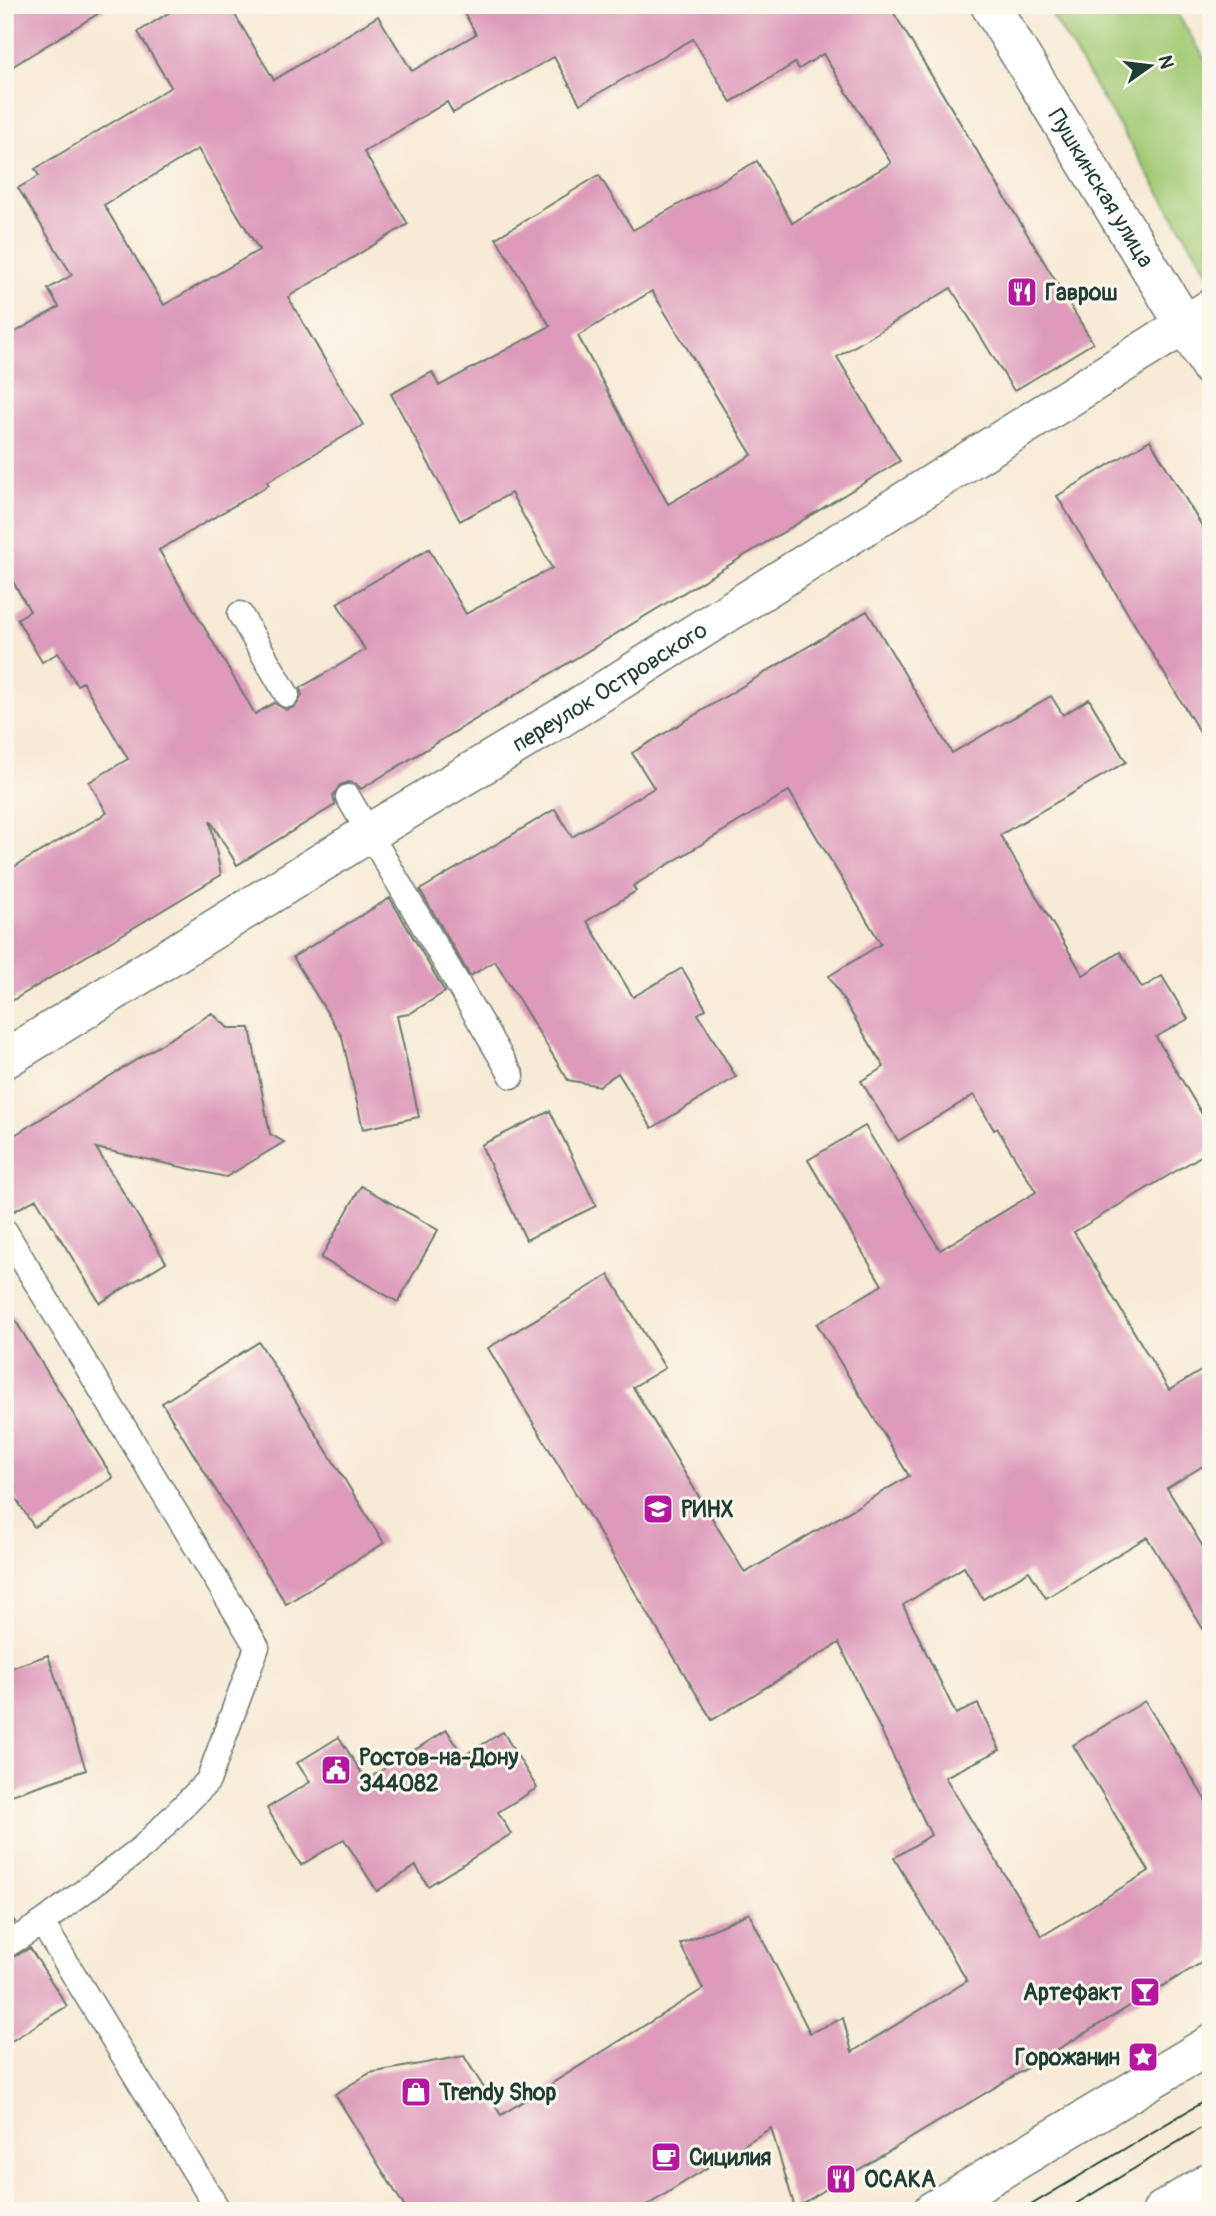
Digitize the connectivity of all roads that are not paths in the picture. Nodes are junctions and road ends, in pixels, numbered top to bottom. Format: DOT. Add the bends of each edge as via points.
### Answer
graph roads {
  1 [pos="990,5"];
  2 [pos="1197,316"];
  3 [pos="1211,368"];
  4 [pos="240,614"];
  5 [pos="287,695"];
  6 [pos="348,797"];
  7 [pos="369,833"];
  8 [pos="5,1059"];
  9 [pos="512,1076"];
  10 [pos="5,1231"];
  11 [pos="42,1923"];
  12 [pos="5,1947"];
  13 [pos="1211,2044"];
  14 [pos="1211,2181"];
  15 [pos="219,2211"];
  16 [pos="932,2211"];
  17 [pos="1162,2211"];
  1 -- 2 [label="street, Пушкинская улица"];
  2 -- 3 [label="street, Пушкинская улица"];
  2 -- 7 [label="street, переулок Островского" via="559,719"];
  4 -- 5 [label="lane"];
  6 -- 7 [label="lane"];
  7 -- 8 [label="street, переулок Островского"];
  7 -- 9 [label="lane"];
  10 -- 11 [label="lane" via="257,1647 208,1781 145,1846"];
  11 -- 12 [label="lane"];
  11 -- 15 [label="lane"];
  13 -- 16 [label="street"];
  14 -- 17 [label="street"];
}
